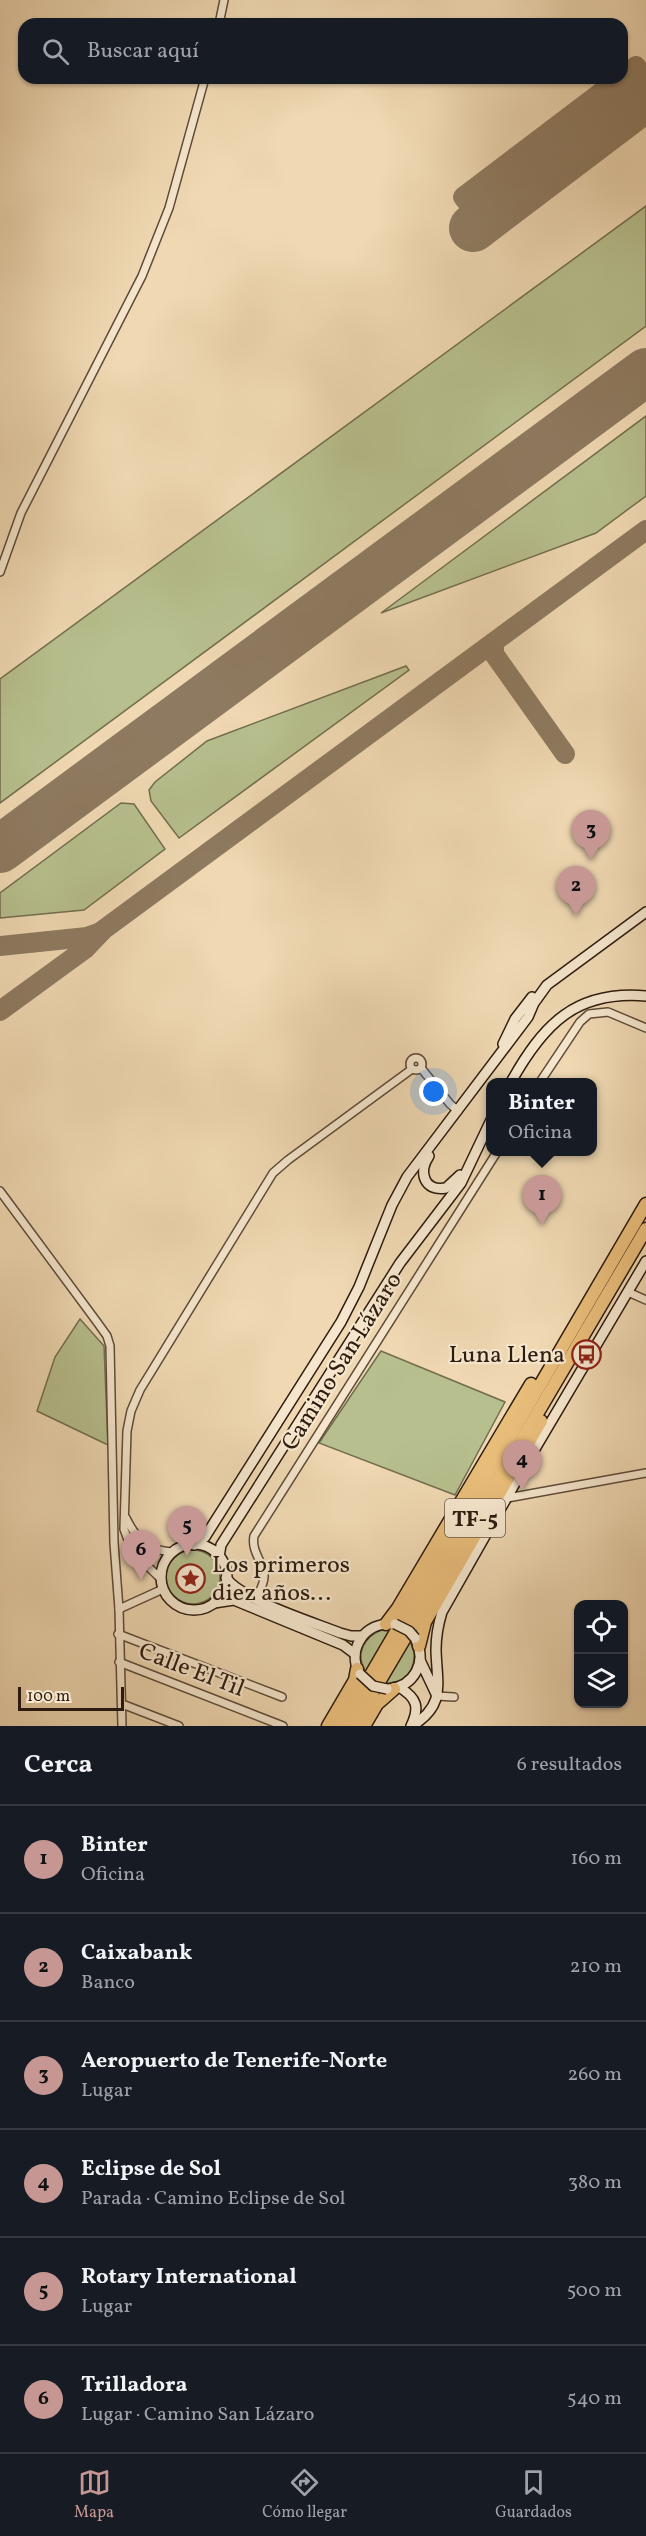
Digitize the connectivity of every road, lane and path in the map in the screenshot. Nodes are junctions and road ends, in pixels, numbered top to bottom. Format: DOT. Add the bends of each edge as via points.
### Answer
graph roads {
  1 [pos="224,0"];
  2 [pos="220,18"];
  3 [pos="203,84"];
  4 [pos="0,572"];
  5 [pos="646,912"];
  6 [pos="565,971"];
  7 [pos="646,996"];
  8 [pos="646,1028"];
  9 [pos="495,1058"];
  10 [pos="421,1068"];
  11 [pos="412,1069"];
  12 [pos="514,1078"];
  13 [pos="543,1078"];
  14 [pos="459,1111"];
  15 [pos="486,1130"];
  16 [pos="442,1134"];
  17 [pos="494,1156"];
  18 [pos="468,1167"];
  19 [pos="0,1191"];
  20 [pos="646,1204"];
  21 [pos="646,1229"];
  22 [pos="646,1261"];
  23 [pos="628,1292"];
  24 [pos="646,1300"];
  25 [pos="598,1311"];
  26 [pos="560,1351"];
  27 [pos="646,1473"];
  28 [pos="507,1498"];
  29 [pos="126,1518"];
  30 [pos="194,1545"];
  31 [pos="173,1552"];
  32 [pos="219,1557"];
  33 [pos="226,1578"];
  34 [pos="161,1579"];
  35 [pos="163,1589"];
  36 [pos="256,1599"];
  37 [pos="214,1603"];
  38 [pos="119,1609"];
  39 [pos="390,1624"];
  40 [pos="118,1634"];
  41 [pos="362,1636"];
  42 [pos="417,1642"];
  43 [pos="355,1654"];
  44 [pos="420,1660"];
  45 [pos="119,1662"];
  46 [pos="359,1672"];
  47 [pos="393,1688"];
  48 [pos="437,1696"];
  49 [pos="282,1697"];
  50 [pos="454,1697"];
  51 [pos="122,1704"];
  52 [pos="122,1726"];
  53 [pos="179,1726"];
  54 [pos="283,1726"];
  55 [pos="328,1726"];
  56 [pos="341,1726"];
  57 [pos="353,1726"];
  58 [pos="364,1726"];
  59 [pos="412,1726"];
  1 -- 2 [label="street"];
  3 -- 4 [label="street" via="169,208 142,276 21,513"];
  5 -- 6 [label="main road"];
  6 -- 9 [label="main road" via="543,989 528,1017"];
  6 -- 9 [label="main road" via="541,986 531,998"];
  7 -- 12 [label="main road" via="607,997 569,1011 540,1037"];
  8 -- 13 [label="street" via="608,1012 589,1014"];
  9 -- 14 [label="main road"];
  10 -- 11 [label="street"];
  10 -- 11 [label="street" via="422,1061 416,1058 410,1062"];
  10 -- 14 [label="street"];
  11 -- 29 [label="street" via="288,1160 258,1195 131,1411 126,1448"];
  14 -- 16 [label="main road"];
  15 -- 18 [label="main road"];
  16 -- 18 [label="main road" via="423,1167 427,1183 446,1188"];
  16 -- 30 [label="main road" via="401,1188 341,1322 205,1536"];
  17 -- 36 [label="street, Camino San Lázaro" via="254,1536 255,1555 264,1572"];
  18 -- 32 [label="main road" via="456,1190 400,1263 221,1545"];
  19 -- 38 [label="street" via="102,1329 110,1346"];
  20 -- 26 [label="highway, TF-5"];
  21 -- 25 [label="highway, TF-5"];
  22 -- 23 [label="main road"];
  23 -- 24 [label="street"];
  23 -- 28 [label="main road"];
  25 -- 42 [label="highway" via="591,1331"];
  25 -- 57 [label="highway, TF-5"];
  26 -- 39 [label="highway" via="541,1368"];
  26 -- 56 [label="highway, TF-5"];
  27 -- 28 [label="street"];
  28 -- 48 [label="main road" via="442,1612 436,1640"];
  29 -- 31 [label="street" via="140,1540 156,1550"];
  29 -- 34 [label="street" via="124,1529 132,1551"];
  30 -- 31 [label="main road"];
  30 -- 32 [label="main road" via="208,1548"];
  31 -- 34 [label="main road" via="162,1569"];
  32 -- 33 [label="main road"];
  33 -- 36 [label="main road" via="238,1591"];
  33 -- 37 [label="main road" via="223,1592"];
  34 -- 35 [label="main road"];
  35 -- 37 [label="main road" via="174,1603 190,1610"];
  35 -- 38 [label="street"];
  36 -- 41 [label="main road" via="340,1633"];
  37 -- 43 [label="main road" via="234,1600 343,1645"];
  38 -- 40 [label="street"];
  39 -- 41 [label="main road" via="375,1626"];
  39 -- 42 [label="main road, bridge" via="403,1627"];
  40 -- 45 [label="street"];
  40 -- 49 [label="street"];
  41 -- 43 [label="main road"];
  42 -- 44 [label="main road"];
  43 -- 46 [label="main road"];
  44 -- 47 [label="main road" via="415,1675"];
  44 -- 48 [label="main road"];
  45 -- 51 [label="street"];
  45 -- 54 [label="street, Calle El Til"];
  46 -- 47 [label="main road, bridge" via="373,1686"];
  46 -- 55 [label="highway"];
  47 -- 58 [label="highway" via="377,1704"];
  47 -- 59 [label="main road" via="415,1699"];
  48 -- 50 [label="street"];
  48 -- 59 [label="main road" via="429,1713"];
  51 -- 52 [label="street"];
  51 -- 53 [label="street"];
}
